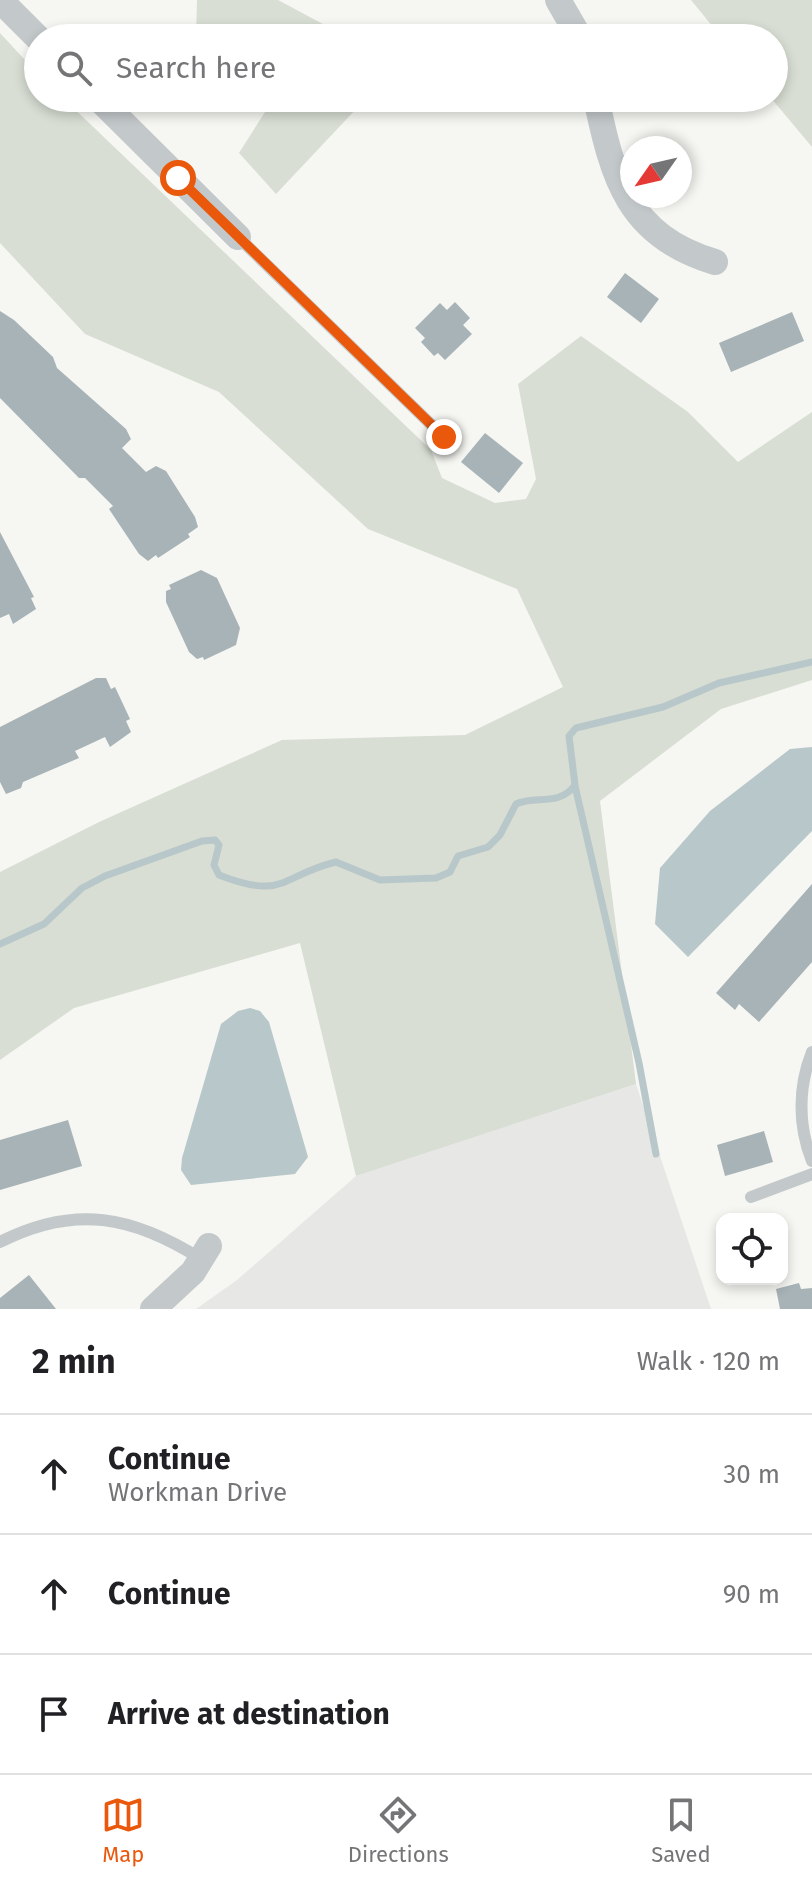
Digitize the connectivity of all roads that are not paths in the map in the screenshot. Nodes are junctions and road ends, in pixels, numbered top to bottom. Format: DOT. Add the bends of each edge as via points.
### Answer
graph roads {
  1 [pos="0,0"];
  2 [pos="558,0"];
  3 [pos="24,24"];
  4 [pos="572,24"];
  5 [pos="112,112"];
  6 [pos="599,112"];
  7 [pos="238,237"];
  8 [pos="715,262"];
  9 [pos="444,437"];
  10 [pos="812,1052"];
  11 [pos="812,1161"];
  12 [pos="812,1174"];
  13 [pos="751,1197"];
  14 [pos="0,1242"];
  15 [pos="205,1252"];
  16 [pos="153,1309"];
  1 -- 3 [label="street"];
  2 -- 4 [label="street"];
  5 -- 7 [label="street"];
  6 -- 8 [label="street" via="626,199 643,222"];
  7 -- 9 [label="lane"];
  10 -- 11 [label="lane" via="804,1072 801,1113"];
  12 -- 13 [label="lane"];
  14 -- 15 [label="lane" via="23,1231 83,1218 161,1234"];
  15 -- 16 [label="street" via="193,1272"];
}
